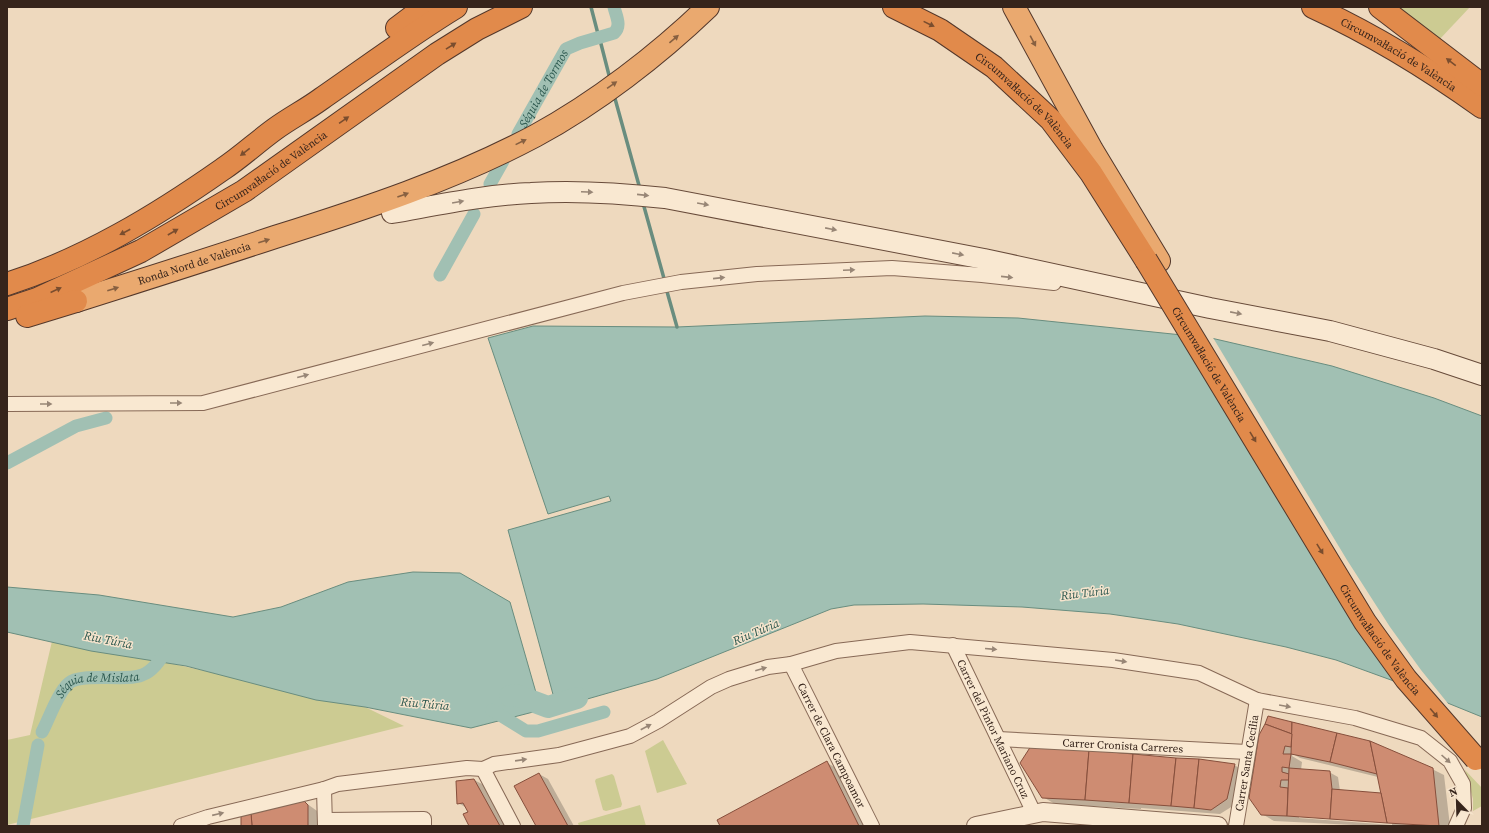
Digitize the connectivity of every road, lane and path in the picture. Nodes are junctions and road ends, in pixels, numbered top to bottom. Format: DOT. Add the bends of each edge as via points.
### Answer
graph roads {
  1 [pos="425,7"];
  2 [pos="456,7"];
  3 [pos="521,7"];
  4 [pos="708,7"];
  5 [pos="894,7"];
  6 [pos="1014,7"];
  7 [pos="1313,7"];
  8 [pos="1380,7"];
  9 [pos="1482,85"];
  10 [pos="1482,107"];
  11 [pos="276,128"];
  12 [pos="392,213"];
  13 [pos="313,225"];
  14 [pos="1153,262"];
  15 [pos="7,284"];
  16 [pos="1210,308"];
  17 [pos="7,309"];
  18 [pos="7,322"];
  19 [pos="1482,375"];
  20 [pos="7,404"];
  21 [pos="953,645"];
  22 [pos="791,664"];
  23 [pos="1257,700"];
  24 [pos="998,739"];
  25 [pos="1247,752"];
  26 [pos="1479,762"];
  27 [pos="484,769"];
  28 [pos="324,789"];
  29 [pos="1025,818"];
  30 [pos="325,823"];
  31 [pos="181,826"];
  32 [pos="424,826"];
  33 [pos="513,826"];
  34 [pos="872,826"];
  35 [pos="976,826"];
  36 [pos="1218,826"];
  37 [pos="1236,826"];
  38 [pos="1456,826"];
  1 -- 11 [label="highway" via="312,92"];
  2 -- 11 [label="highway" via="418,30"];
  17 -- 3 [label="highway, Circumval·lació de València, one-way" via="37,299 141,251 237,195 437,54 477,29"];
  13 -- 4 [label="highway, one-way" via="404,195 463,171 536,135 644,63"];
  5 -- 14 [label="highway, Circumval·lació de València, one-way" via="940,30 994,67 1051,120"];
  6 -- 14 [label="highway, one-way"];
  7 -- 10 [label="highway, Circumval·lació de València" via="1379,41 1453,86"];
  9 -- 8 [label="highway, one-way"];
  11 -- 15 [label="highway, one-way" via="223,169 134,228 100,246"];
  12 -- 13 [label="highway"];
  12 -- 16 [label="main road, one-way" via="466,200 529,193 621,193 664,198 984,259"];
  18 -- 13 [label="highway, Ronda Nord de València, one-way"];
  14 -- 26 [label="highway, Circumval·lació de València, one-way, bridge" via="1365,622 1411,685"];
  16 -- 19 [label="main road, one-way" via="1330,331"];
  20 -- 16 [label="street, one-way" via="203,403 623,293 681,282 757,274 892,268 1054,282"];
  21 -- 22 [label="street" via="895,643 836,650"];
  21 -- 23 [label="street, one-way" via="1113,660 1199,673"];
  21 -- 24 [label="street, Carrer del Pintor Mariano Cruz"];
  27 -- 22 [label="street, one-way" via="494,764 559,755 630,736 729,679 768,667"];
  22 -- 34 [label="street, Carrer de Clara Campoamor"];
  23 -- 25 [label="street, Carrer Santa Cecília"];
  23 -- 38 [label="street, one-way" via="1355,718 1421,738 1450,761 1464,784 1464,808"];
  24 -- 25 [label="street, Carrer Cronista Carreres"];
  24 -- 29 [label="street, Carrer del Pintor Mariano Cruz"];
  25 -- 37 [label="street, Carrer Santa Cecília"];
  27 -- 28 [label="street" via="467,768 346,783"];
  27 -- 33 [label="street"];
  28 -- 30 [label="street"];
  31 -- 28 [label="street, one-way"];
  29 -- 35 [label="street"];
  29 -- 36 [label="street" via="1043,812"];
  30 -- 32 [label="street" via="424,820"];
}
